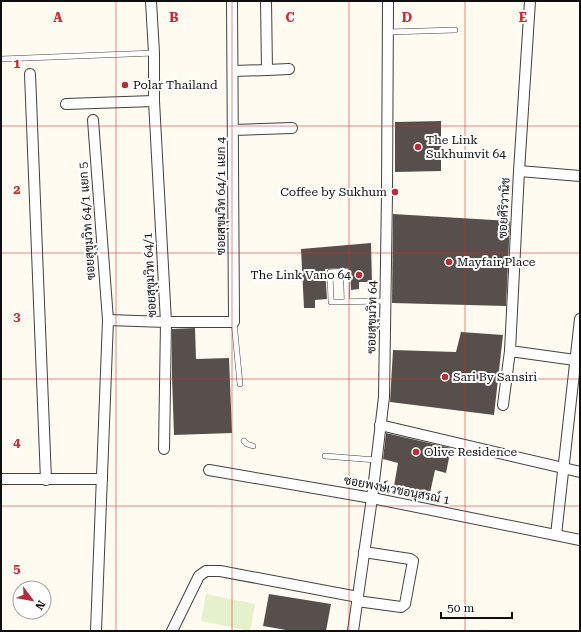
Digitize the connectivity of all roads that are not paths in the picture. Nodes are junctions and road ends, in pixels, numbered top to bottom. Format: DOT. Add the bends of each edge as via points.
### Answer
graph roads {
  1 [pos="151,1"];
  2 [pos="232,1"];
  3 [pos="266,1"];
  4 [pos="388,1"];
  5 [pos="530,1"];
  6 [pos="455,30"];
  7 [pos="388,32"];
  8 [pos="154,53"];
  9 [pos="1,59"];
  10 [pos="289,69"];
  11 [pos="267,70"];
  12 [pos="233,71"];
  13 [pos="30,74"];
  14 [pos="154,101"];
  15 [pos="66,104"];
  16 [pos="93,120"];
  17 [pos="292,128"];
  18 [pos="233,130"];
  19 [pos="519,171"];
  20 [pos="580,176"];
  21 [pos="347,301"];
  22 [pos="385,301"];
  23 [pos="580,319"];
  24 [pos="108,320"];
  25 [pos="166,322"];
  26 [pos="234,322"];
  27 [pos="510,351"];
  28 [pos="575,360"];
  29 [pos="240,384"];
  30 [pos="576,392"];
  31 [pos="503,405"];
  32 [pos="380,425"];
  33 [pos="244,441"];
  34 [pos="253,446"];
  35 [pos="164,449"];
  36 [pos="325,456"];
  37 [pos="376,460"];
  38 [pos="563,468"];
  39 [pos="209,470"];
  40 [pos="580,472"];
  41 [pos="1,479"];
  42 [pos="46,480"];
  43 [pos="102,480"];
  44 [pos="372,498"];
  45 [pos="556,535"];
  46 [pos="580,540"];
  47 [pos="364,552"];
  48 [pos="357,599"];
  49 [pos="96,631"];
  50 [pos="172,631"];
  51 [pos="353,631"];
  1 -- 8 [label="street, ซอยสุขุมวิท 64/1"];
  2 -- 12 [label="street, ซอยสุขุมวิท 64/1 แยก 4"];
  3 -- 11 [label="street"];
  4 -- 7 [label="street, ซอยสุขุมวิท 64"];
  5 -- 19 [label="street, ซอยศิริวานิช"];
  6 -- 7 [label="lane"];
  7 -- 22 [label="street, ซอยสุขุมวิท 64"];
  8 -- 9 [label="lane"];
  8 -- 14 [label="street, ซอยสุขุมวิท 64/1"];
  10 -- 11 [label="street"];
  11 -- 12 [label="street"];
  12 -- 18 [label="street, ซอยสุขุมวิท 64/1 แยก 4"];
  13 -- 42 [label="street"];
  14 -- 15 [label="street"];
  14 -- 25 [label="street, ซอยสุขุมวิท 64/1"];
  16 -- 24 [label="street, ซอยสุขุมวิท 64/1 แยก 5"];
  17 -- 18 [label="street"];
  18 -- 26 [label="street, ซอยสุขุมวิท 64/1 แยก 4"];
  19 -- 20 [label="street"];
  19 -- 27 [label="street, ซอยศิริวานิช"];
  21 -- 21 [label="lane" via="331,302 330,272 346,271"];
  21 -- 22 [label="lane"];
  22 -- 32 [label="street, ซอยสุขุมวิท 64" via="384,397"];
  23 -- 28 [label="street"];
  24 -- 25 [label="street, ซอยสุขุมวิท 64/1"];
  24 -- 43 [label="street"];
  25 -- 26 [label="street"];
  25 -- 35 [label="street"];
  26 -- 29 [label="lane"];
  27 -- 28 [label="street"];
  27 -- 31 [label="street, ซอยศิริวานิช"];
  28 -- 30 [label="street"];
  30 -- 38 [label="street"];
  32 -- 37 [label="street, ซอยสุขุมวิท 64"];
  32 -- 38 [label="street"];
  33 -- 34 [label="lane"];
  36 -- 37 [label="lane"];
  37 -- 44 [label="street, ซอยสุขุมวิท 64"];
  38 -- 40 [label="street"];
  38 -- 45 [label="street"];
  39 -- 44 [label="street, ซอยพงษ์เวชอนุสรณ์ 1"];
  41 -- 42 [label="street"];
  42 -- 43 [label="street"];
  43 -- 49 [label="street"];
  44 -- 45 [label="street, ซอยพงษ์เวชอนุสรณ์ 1"];
  44 -- 47 [label="street, ซอยสุขุมวิท 64"];
  45 -- 46 [label="street, ซอยพงษ์เวชอนุสรณ์ 1"];
  47 -- 48 [label="street, ซอยสุขุมวิท 64"];
  47 -- 48 [label="street" via="410,558 413,561 405,604 401,606"];
  48 -- 50 [label="street" via="220,571 206,571 199,576"];
  48 -- 51 [label="street, ซอยสุขุมวิท 64"];
}
